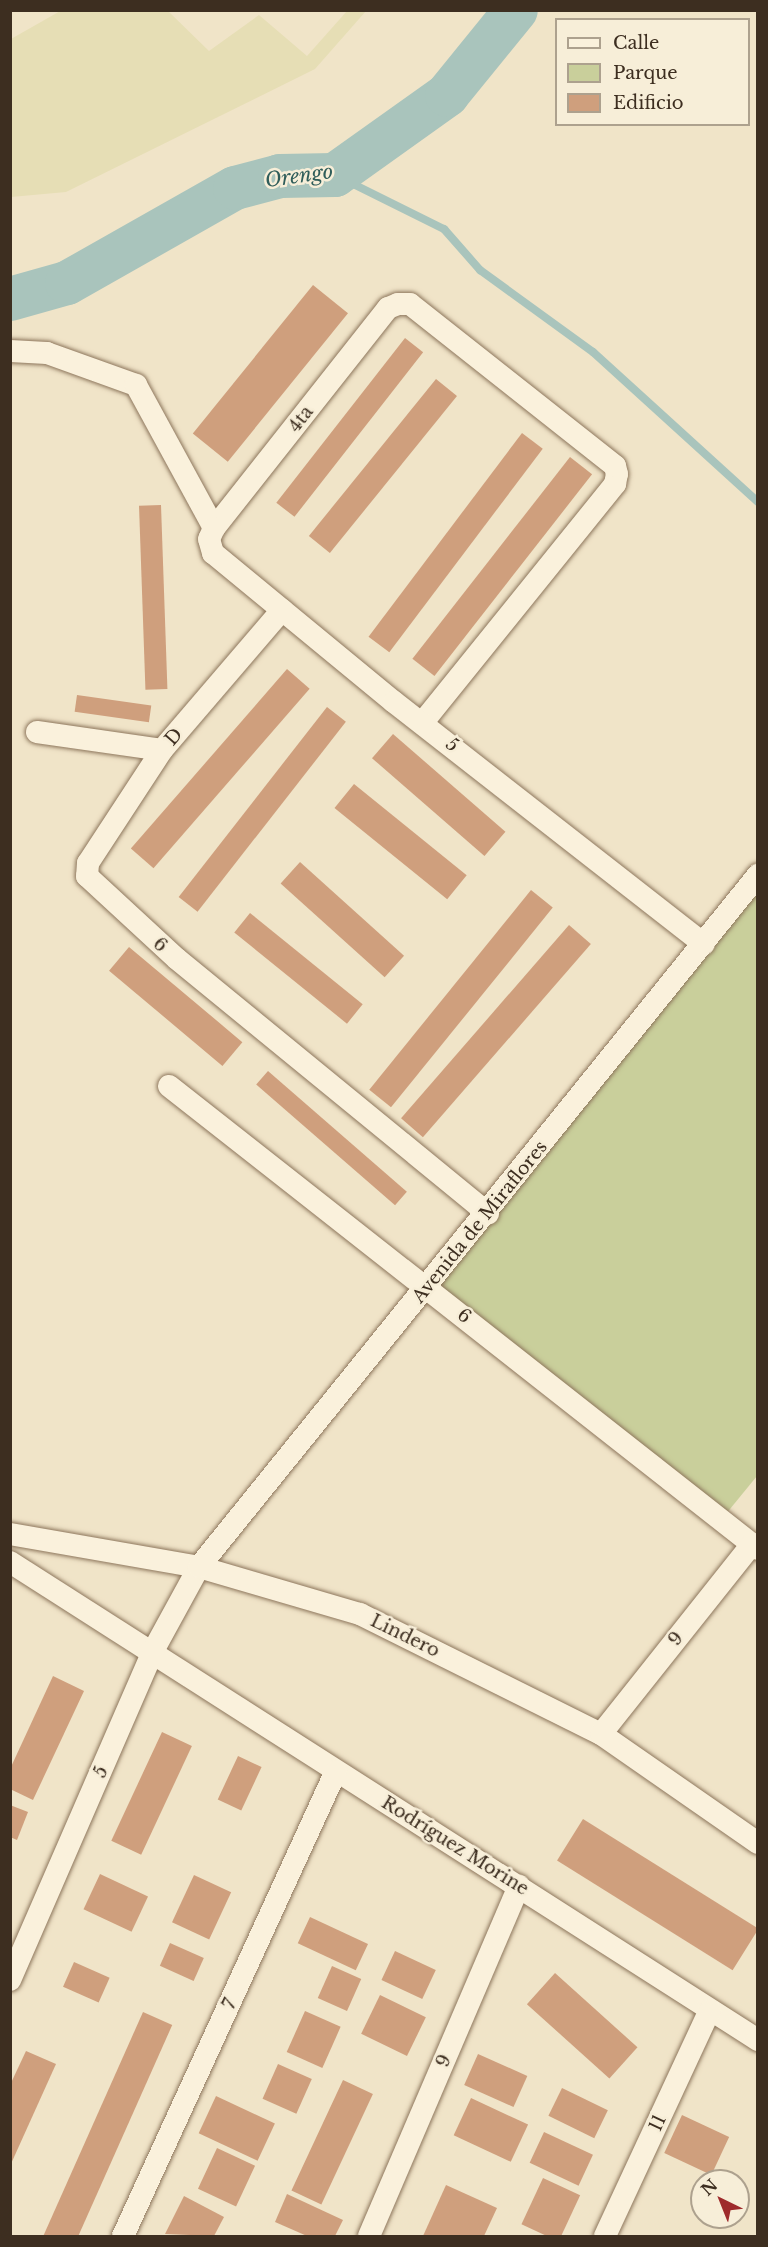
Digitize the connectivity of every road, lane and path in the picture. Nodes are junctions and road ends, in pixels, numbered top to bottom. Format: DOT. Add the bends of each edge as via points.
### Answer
graph roads {
  1 [pos="10,351"];
  2 [pos="211,534"];
  3 [pos="282,610"];
  4 [pos="423,722"];
  5 [pos="37,732"];
  6 [pos="162,750"];
  7 [pos="758,875"];
  8 [pos="87,876"];
  9 [pos="704,944"];
  10 [pos="169,1086"];
  11 [pos="488,1214"];
  12 [pos="428,1287"];
  13 [pos="10,1534"];
  14 [pos="755,1547"];
  15 [pos="10,1562"];
  16 [pos="199,1567"];
  17 [pos="153,1651"];
  18 [pos="601,1734"];
  19 [pos="336,1771"];
  20 [pos="758,1843"];
  21 [pos="519,1886"];
  22 [pos="10,1980"];
  23 [pos="711,2010"];
  24 [pos="758,2040"];
  25 [pos="123,2236"];
  26 [pos="369,2236"];
  27 [pos="605,2236"];
  1 -- 2 [label="street, 5" via="47,353 136,385"];
  2 -- 3 [label="street, 5" via="213,553"];
  2 -- 4 [label="street, 4ta" via="388,308 399,304 410,304 615,466 615,483"];
  3 -- 4 [label="street, 5"];
  3 -- 6 [label="street, D"];
  4 -- 9 [label="street, 5"];
  5 -- 6 [label="street"];
  6 -- 8 [label="street, D" via="88,863"];
  7 -- 9 [label="street, Avenida de Miraflores"];
  8 -- 11 [label="street, 6" via="177,960"];
  9 -- 11 [label="street, Avenida de Miraflores"];
  10 -- 12 [label="street, 6"];
  11 -- 12 [label="street, Avenida de Miraflores"];
  12 -- 14 [label="street, 6"];
  12 -- 16 [label="street, Avenida de Miraflores"];
  13 -- 16 [label="street, Lindero"];
  14 -- 18 [label="street, 9"];
  15 -- 17 [label="street, Rodríguez Morine"];
  16 -- 17 [label="street, 5"];
  16 -- 18 [label="street, Lindero" via="360,1614"];
  17 -- 19 [label="street, Rodríguez Morine"];
  17 -- 22 [label="street, 5"];
  18 -- 20 [label="street, Lindero"];
  19 -- 21 [label="street, Rodríguez Morine"];
  19 -- 25 [label="street, 7"];
  21 -- 23 [label="street, Rodríguez Morine"];
  21 -- 26 [label="street, 9"];
  23 -- 24 [label="street, Rodríguez Morine"];
  23 -- 27 [label="street, 11"];
}
